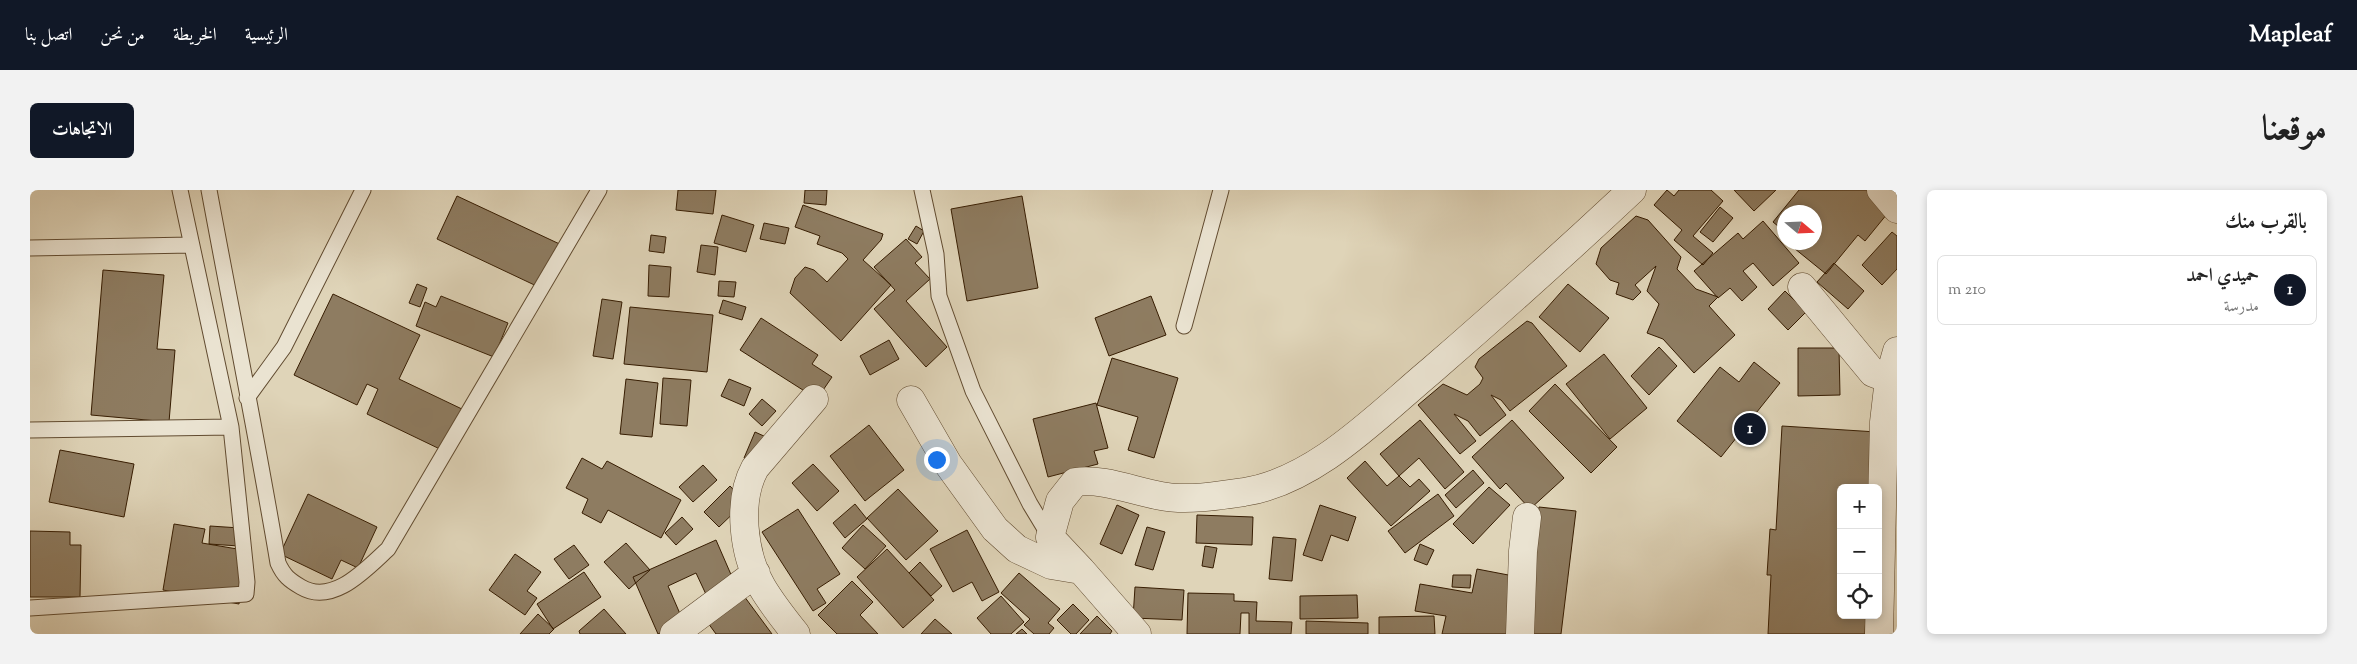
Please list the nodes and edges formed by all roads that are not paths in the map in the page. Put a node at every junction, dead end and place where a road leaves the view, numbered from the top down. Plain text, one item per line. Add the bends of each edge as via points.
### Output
1 (180, 190) edge
2 (209, 190) edge
3 (363, 190) edge
4 (599, 190) edge
5 (922, 190) edge
6 (1221, 190) edge
7 (1632, 190) edge
8 (1881, 190) edge
9 (1897, 209) edge
10 (190, 245) junction
11 (30, 248) edge
12 (1802, 287) dead end
13 (1184, 326) dead end
14 (1897, 351) edge
15 (1890, 379) junction
16 (247, 398) junction
17 (814, 399) dead end
18 (911, 400) dead end
19 (231, 427) junction
20 (30, 430) edge
21 (1527, 517) dead end
22 (1050, 537) junction
23 (1081, 570) junction
24 (756, 573) junction
25 (30, 608) edge
26 (674, 634) edge
27 (796, 634) edge
28 (1137, 634) edge
29 (1520, 634) edge
30 (1879, 634) edge

1 - 10 lane
2 - 16 lane
3 - 16 lane via 284,347
4 - 16 lane via 388,549 355,578 329,592 308,592 285,578 278,562
5 - 22 lane via 936,254 939,296 973,391
6 - 13 lane
7 - 22 street via 1475,333 1352,437 1313,464 1272,485 1244,492 1192,496 1163,497 1100,483 1075,482 1060,501
8 - 9 street
10 - 11 lane
10 - 19 lane
12 - 15 street via 1873,373
14 - 15 street
15 - 30 street via 1884,422
17 - 24 street via 754,468 748,480 744,524
18 - 23 street via 948,464 995,529 1017,548 1051,565
19 - 20 lane
19 - 25 lane via 247,582 245,595
21 - 29 street
22 - 23 street
23 - 28 street
24 - 26 street
24 - 27 street via 776,609

